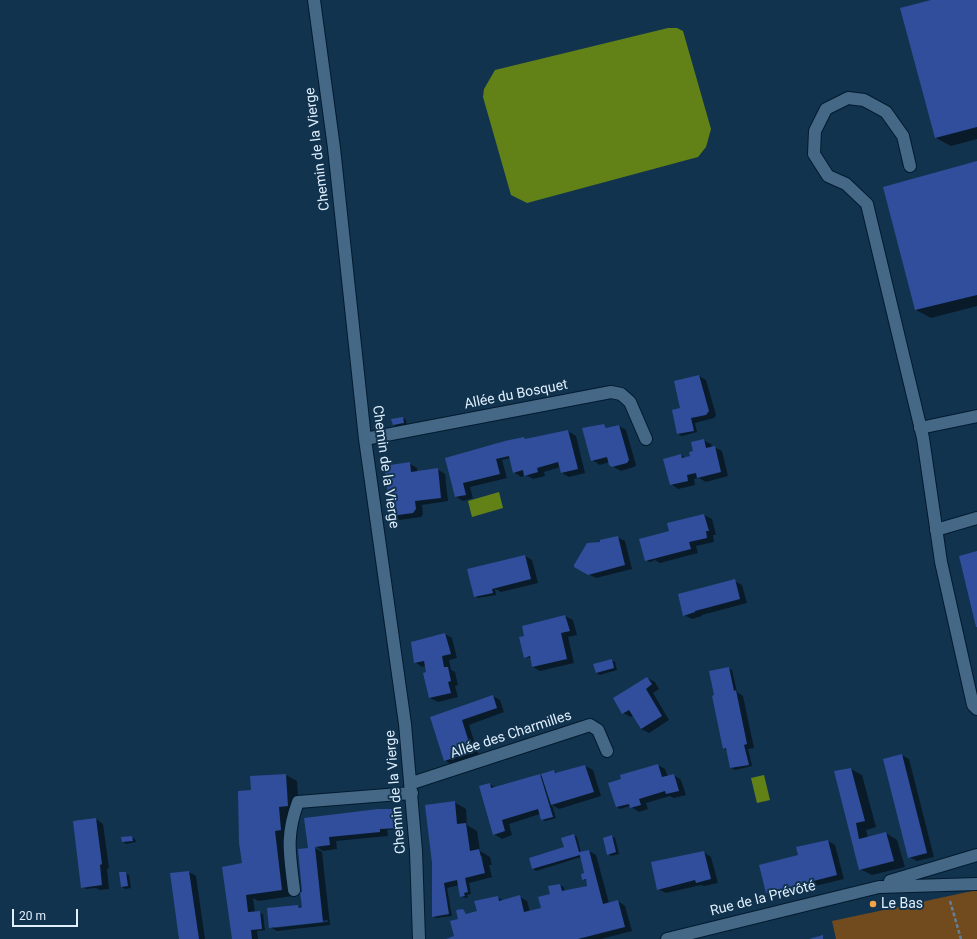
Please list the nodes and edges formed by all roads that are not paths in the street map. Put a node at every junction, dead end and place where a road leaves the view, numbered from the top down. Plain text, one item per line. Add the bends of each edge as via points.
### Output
1 (314, 0) edge
2 (910, 166) dead end
3 (977, 416) edge
4 (920, 428) junction
5 (365, 439) junction
6 (646, 439) dead end
7 (977, 518) edge
8 (936, 530) junction
9 (977, 709) edge
10 (607, 751) dead end
11 (412, 788) junction
12 (977, 855) edge
13 (977, 884) edge
14 (866, 889) junction
15 (294, 890) dead end
16 (419, 939) edge
17 (667, 939) edge

1 - 5 street, Chemin de la Vierge via 334,148
2 - 4 street via 903,136 886,112 864,100 848,98 826,109 815,130 814,154 828,176 846,184 867,204
3 - 4 street
4 - 8 street
5 - 6 street, Allée du Bosquet via 611,392 621,394 630,402
5 - 11 street, Chemin de la Vierge
7 - 8 street
8 - 9 street via 973,705
10 - 11 street, Allée des Charmilles via 598,730 590,725
11 - 15 street via 298,802 289,836
11 - 16 street, Chemin de la Vierge
12 - 14 street, Rue de la Prévôté
13 - 14 street, Rue de la Prévôté via 890,885
14 - 17 street, Rue de la Prévôté

